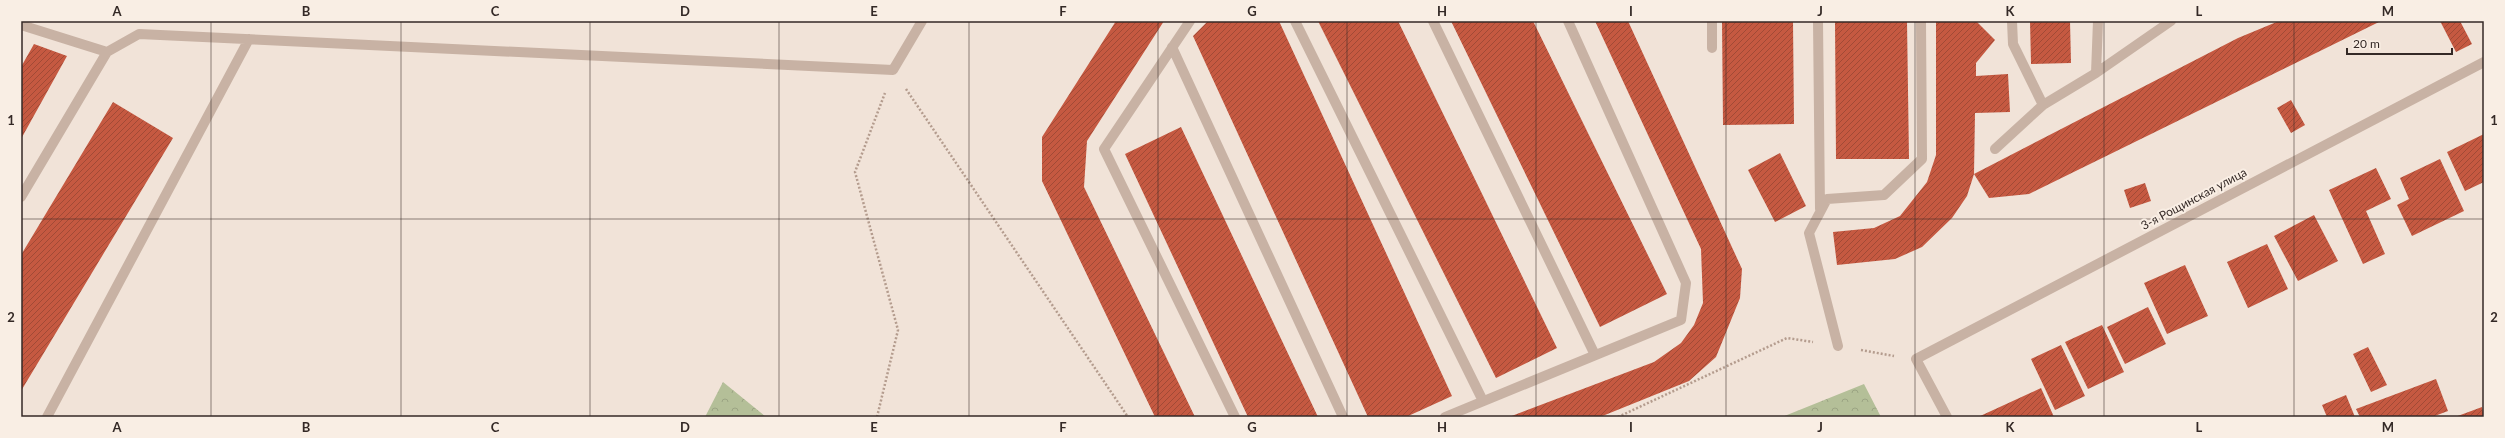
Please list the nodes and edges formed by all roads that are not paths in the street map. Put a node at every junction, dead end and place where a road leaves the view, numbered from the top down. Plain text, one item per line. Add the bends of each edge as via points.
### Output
1 (922, 21) edge
2 (1190, 21) edge
3 (1295, 21) edge
4 (1432, 21) edge
5 (1568, 21) edge
6 (1712, 21) edge
7 (1818, 21) edge
8 (1921, 21) edge
9 (2012, 21) edge
10 (2098, 21) edge
11 (2171, 21) edge
12 (21, 25) edge
13 (249, 40) junction
14 (1172, 47) junction
15 (1712, 48) dead end
16 (107, 52) junction
17 (2484, 62) edge
18 (2096, 72) junction
19 (2043, 106) junction
20 (1995, 149) dead end
21 (21, 197) edge
22 (1820, 210) junction
23 (1838, 346) road end
24 (1596, 355) junction
25 (1483, 401) junction
26 (47, 417) edge
27 (1235, 417) edge
28 (1343, 417) edge
29 (1445, 417) edge
30 (1947, 417) edge

1 - 13 street via 893,70
2 - 14 street
3 - 25 street
4 - 24 street
5 - 24 street via 1686,283 1681,320
6 - 15 street
7 - 22 street
8 - 22 street via 1922,159 1884,195 1827,198
9 - 19 street via 2013,44
10 - 18 street
11 - 18 street
12 - 16 street
13 - 16 street via 139,34
13 - 26 street
14 - 27 street via 1104,149
14 - 28 street
16 - 21 street
17 - 30 street, 3-я Рощинская улица via 1916,359
18 - 19 street
19 - 20 street
22 - 23 street via 1809,233
24 - 25 street
25 - 29 street

